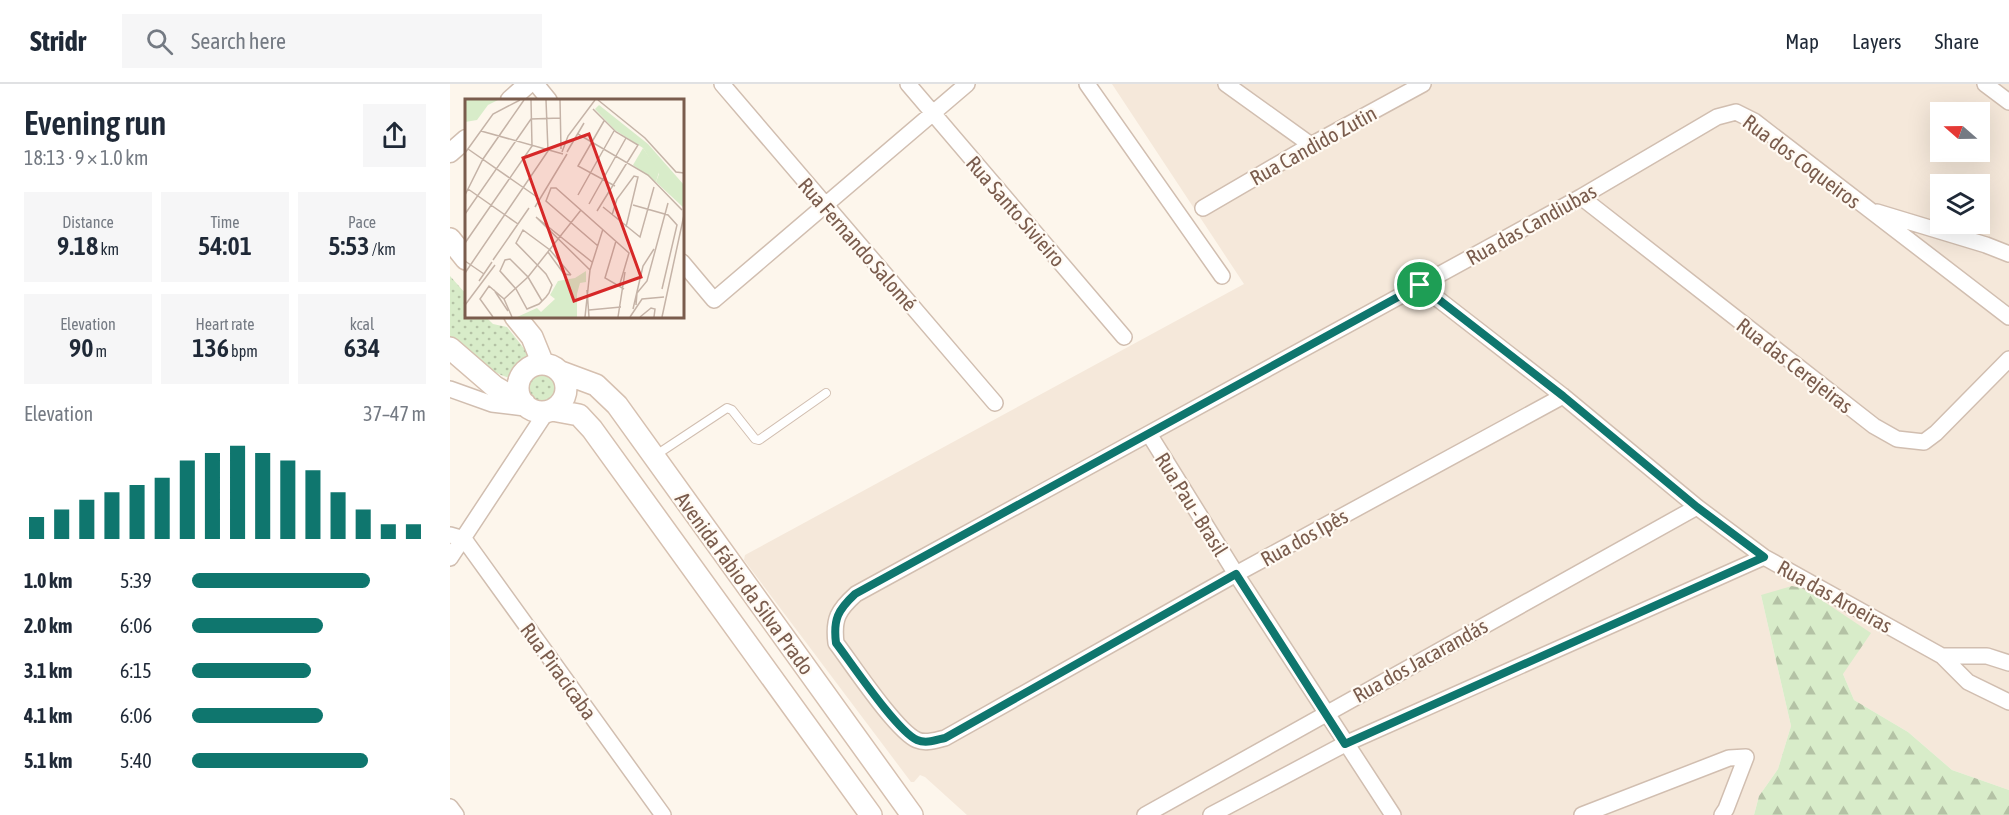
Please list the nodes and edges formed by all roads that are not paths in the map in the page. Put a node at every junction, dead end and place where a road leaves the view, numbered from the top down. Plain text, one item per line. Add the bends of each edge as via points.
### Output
1 (528, 84) edge
2 (536, 84) edge
3 (722, 84) edge
4 (908, 84) edge
5 (967, 84) edge
6 (1087, 84) edge
7 (1226, 84) edge
8 (1423, 84) edge
9 (1985, 84) edge
10 (511, 99) edge
11 (548, 99) edge
12 (2009, 102) edge
13 (1736, 112) joint
14 (932, 113) junction
15 (1311, 145) junction
16 (1581, 197) junction
17 (825, 206) junction
18 (1203, 208) dead end
19 (1868, 210) junction
20 (450, 239) edge
21 (2009, 254) edge
22 (465, 258) edge
23 (684, 264) edge
24 (1222, 276) dead end
25 (1420, 285) junction
26 (2009, 317) edge
27 (517, 318) edge
28 (1124, 337) dead end
29 (450, 348) edge
30 (2009, 359) edge
31 (552, 368) junction
32 (450, 388) edge
33 (826, 393) dead end
34 (1563, 396) junction
35 (995, 403) dead end
36 (539, 409) junction
37 (1149, 434) junction
38 (654, 456) junction
39 (1697, 507) junction
40 (457, 537) edge
41 (1764, 557) junction
42 (450, 558) edge
43 (1236, 574) junction
44 (1942, 656) junction
45 (2009, 663) edge
46 (2009, 702) edge
47 (1325, 713) junction
48 (917, 740) joint
49 (1345, 744) junction
50 (450, 807) edge
51 (868, 814) edge
52 (456, 815) edge
53 (663, 815) edge
54 (912, 815) edge
55 (1145, 815) edge
56 (1211, 815) edge
57 (1393, 815) edge
58 (1582, 815) edge
59 (1722, 815) edge

1 - 10 street
2 - 11 street
3 - 17 street, Rua Fernando Salomé
4 - 14 street, Rua Santo Sivieiro
5 - 14 street
6 - 24 street
7 - 15 street
8 - 15 street, Rua Candido Zutin
9 - 12 street
13 - 16 street, Rua das Candiubas via 1717,117
13 - 19 street, Rua dos Coqueiros via 1754,121
14 - 17 street
14 - 28 street, Rua Santo Sivieiro
15 - 18 street, Rua Candido Zutin
16 - 25 street, Rua das Candiubas
16 - 30 street, Rua das Cerejeiras via 1874,426 1897,439 1924,442
17 - 23 street via 714,300
17 - 35 street, Rua Fernando Salomé
19 - 21 street, Rua dos Coqueiros
19 - 26 street, Rua dos Coqueiros
20 - 22 main road
25 - 34 street, Rua das Aroeiras
25 - 37 street, Rua das Candiubas
27 - 31 main road
29 - 36 main road, Avenida Fábio da Silva Prado via 495,387
31 - 36 main road via 566,386 566,393 558,405
31 - 36 main road via 535,365 522,375 519,390
31 - 38 main road, Avenida Fábio da Silva Prado via 596,385 618,405
32 - 36 street via 492,404
33 - 38 lane via 759,440 727,408
34 - 39 street, Rua das Aroeiras
34 - 43 street, Rua dos Ipês
36 - 40 street
36 - 51 main road, Avenida Fábio da Silva Prado via 579,415 592,429
37 - 43 street, Rua Pau - Brasil
37 - 48 street, Rua das Candiubas via 845,603 834,628 836,643 898,724
38 - 54 main road, Avenida Fábio da Silva Prado
39 - 41 street, Rua das Aroeiras
39 - 47 street, Rua dos Jacarandás
40 - 42 street
40 - 53 street, Rua Piracicaba
41 - 44 street, Rua das Aroeiras
41 - 49 street
43 - 47 street, Rua Pau - Brasil
43 - 48 street, Rua dos Ipês via 945,738
44 - 45 street, Rua das Aroeiras via 1987,656
44 - 46 street, Rua das Aroeiras via 1968,682
47 - 49 street, Rua Pau - Brasil
47 - 55 street, Rua dos Jacarandás
49 - 56 street
49 - 57 street, Rua Pau - Brasil
50 - 52 street
58 - 59 street via 1730,758 1746,758

